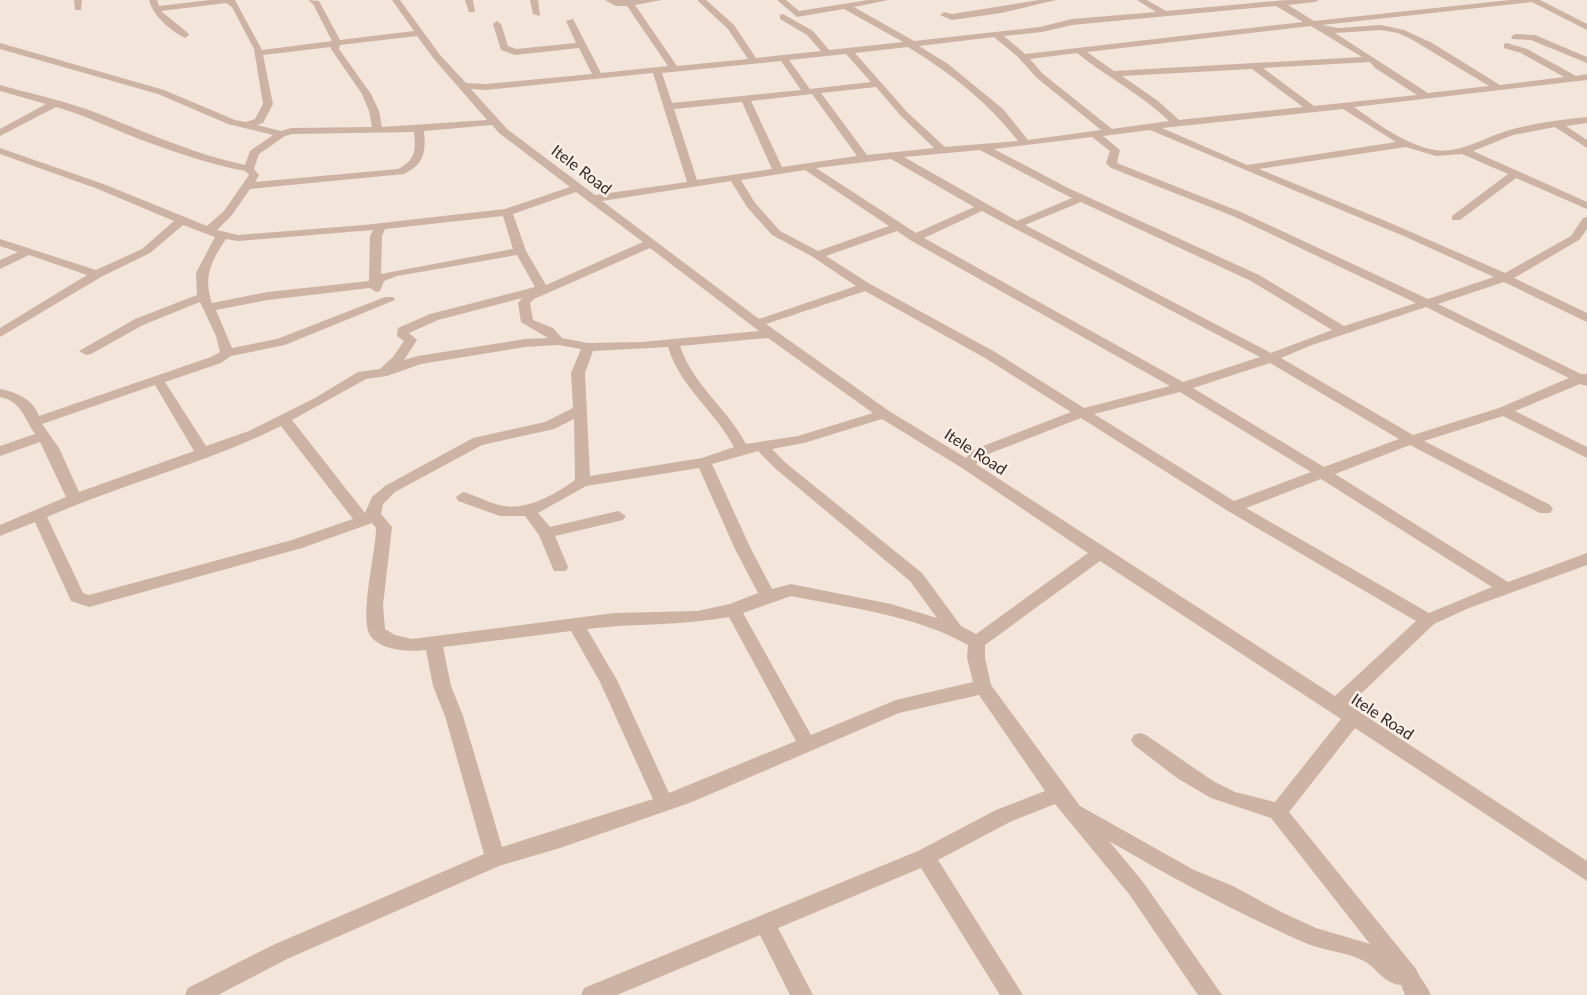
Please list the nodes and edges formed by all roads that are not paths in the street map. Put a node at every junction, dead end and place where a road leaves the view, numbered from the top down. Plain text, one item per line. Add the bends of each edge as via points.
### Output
1 (229, 0) edge
2 (312, 0) edge
3 (396, 0) edge
4 (469, 0) edge
5 (534, 0) edge
6 (609, 0) edge
7 (658, 0) edge
8 (701, 0) edge
9 (781, 0) edge
10 (884, 0) edge
11 (1052, 0) edge
12 (1141, 0) edge
13 (1220, 0) edge
14 (1316, 0) edge
15 (1533, 0) edge
16 (863, 2) edge
17 (629, 3) junction
18 (154, 4) edge
19 (1278, 4) junction
20 (847, 7) junction
21 (1235, 8) junction
22 (472, 10) dead end
23 (537, 14) dead end
24 (944, 15) dead end
25 (1167, 15) junction
26 (783, 17) dead end
27 (570, 21) dead end
28 (497, 24) dead end
29 (1313, 24) junction
30 (1587, 27) edge
31 (419, 33) junction
32 (996, 34) junction
33 (185, 35) dead end
34 (1515, 37) dead end
35 (336, 42) junction
36 (582, 45) junction
37 (913, 45) junction
38 (0, 46) edge
39 (1507, 46) dead end
40 (849, 51) junction
41 (1081, 52) junction
42 (258, 53) junction
43 (827, 53) junction
44 (1022, 57) junction
45 (783, 58) junction
46 (1372, 59) junction
47 (1587, 60) edge
48 (754, 61) junction
49 (1560, 61) dead end
50 (1251, 64) junction
51 (674, 68) junction
52 (1587, 69) edge
53 (657, 70) junction
54 (1110, 74) junction
55 (597, 75) junction
56 (1587, 77) edge
57 (1573, 78) junction
58 (879, 84) junction
59 (462, 86) junction
60 (1497, 87) junction
61 (0, 88) edge
62 (811, 93) junction
63 (1426, 96) junction
64 (745, 98) junction
65 (54, 104) junction
66 (1343, 104) junction
67 (667, 107) junction
68 (1311, 108) junction
69 (1587, 120) edge
70 (493, 122) junction
71 (1177, 123) junction
72 (1556, 123) junction
73 (245, 126) junction
74 (1152, 127) junction
75 (419, 129) junction
76 (378, 130) junction
77 (1110, 132) junction
78 (0, 133) edge
79 (281, 134) junction
80 (1094, 134) junction
81 (1025, 143) junction
82 (1409, 143) junction
83 (1587, 145) edge
84 (982, 147) junction
85 (1463, 150) junction
86 (943, 151) junction
87 (3, 153) edge
88 (894, 156) junction
89 (864, 158) junction
90 (807, 167) junction
91 (1246, 168) junction
92 (249, 169) junction
93 (779, 172) junction
94 (1515, 174) junction
95 (735, 179) junction
96 (693, 184) junction
97 (247, 186) junction
98 (577, 188) junction
99 (1082, 198) junction
100 (593, 199) junction
101 (1587, 206) edge
102 (982, 207) junction
103 (507, 212) junction
104 (1456, 218) dead end
105 (183, 219) junction
106 (1587, 220) edge
107 (1016, 225) junction
108 (898, 227) junction
109 (208, 231) junction
110 (379, 231) junction
111 (222, 236) junction
112 (914, 238) junction
113 (0, 242) edge
114 (651, 243) junction
115 (29, 251) junction
116 (520, 251) junction
117 (817, 255) junction
118 (0, 265) edge
119 (97, 274) junction
120 (1507, 277) junction
121 (375, 284) junction
122 (866, 287) junction
123 (542, 289) junction
124 (205, 303) junction
125 (1429, 304) junction
126 (781, 316) junction
127 (1587, 318) edge
128 (758, 323) junction
129 (1342, 330) junction
130 (0, 333) edge
131 (771, 334) junction
132 (558, 341) junction
133 (786, 342) junction
134 (673, 343) junction
135 (588, 346) junction
136 (86, 351) dead end
137 (227, 353) junction
138 (1271, 357) junction
139 (382, 373) junction
140 (1585, 378) edge
141 (162, 385) dead end
142 (1182, 387) junction
143 (0, 393) edge
144 (579, 411) junction
145 (1504, 411) junction
146 (1083, 412) junction
147 (884, 414) junction
148 (284, 420) junction
149 (34, 422) junction
150 (557, 423) junction
151 (582, 427) junction
152 (42, 436) junction
153 (1411, 440) junction
154 (763, 448) junction
155 (742, 449) junction
156 (0, 451) edge
157 (1587, 453) edge
158 (203, 454) junction
159 (704, 462) junction
160 (962, 462) junction
161 (1323, 473) junction
162 (582, 482) junction
163 (463, 497) dead end
164 (74, 499) junction
165 (1233, 507) junction
166 (1545, 509) dead end
167 (529, 511) junction
168 (38, 513) junction
169 (618, 516) dead end
170 (367, 519) junction
171 (0, 531) edge
172 (546, 533) junction
173 (1099, 553) junction
174 (1587, 560) edge
175 (560, 567) dead end
176 (1507, 589) junction
177 (768, 596) junction
178 (733, 610) junction
179 (1428, 620) junction
180 (574, 623) junction
181 (955, 630) junction
182 (433, 641) junction
183 (977, 642) junction
184 (983, 687) junction
185 (1336, 706) junction
186 (1353, 717) junction
187 (1140, 740) dead end
188 (808, 746) junction
189 (1058, 794) junction
190 (664, 803) junction
191 (1072, 809) junction
192 (1278, 812) junction
193 (925, 857) junction
194 (495, 858) junction
195 (1587, 872) edge
196 (765, 925) junction
197 (1408, 976) junction
198 (598, 994) edge
199 (196, 995) edge
200 (802, 995) edge
201 (1012, 995) edge
202 (1211, 995) edge
203 (1420, 995) edge

1 - 18 street
1 - 42 street
2 - 35 street
3 - 31 street, Itele Road
4 - 22 street
5 - 23 street
6 - 17 street
7 - 17 street
8 - 48 street via 731,27
9 - 20 street via 797,14
10 - 16 street
11 - 24 street via 952,17
12 - 25 street
13 - 21 street
14 - 19 street
15 - 29 street
15 - 30 street
16 - 20 street
17 - 51 street
18 - 33 street via 163,21 178,26
19 - 21 street
19 - 29 street via 1292,8
20 - 37 street
21 - 25 street
25 - 32 street via 1066,22
26 - 43 street via 810,33
27 - 36 street
28 - 36 street via 504,48 515,52
29 - 41 street
29 - 46 street
29 - 60 street via 1337,33 1394,29
31 - 35 street
31 - 59 street, Itele Road
32 - 37 street
32 - 44 street
34 - 47 street via 1532,37
35 - 42 street
35 - 76 street via 335,49 360,86
36 - 55 street
37 - 40 street
37 - 81 street via 1000,111
38 - 73 street via 161,92
39 - 57 street
40 - 43 street
40 - 58 street
41 - 44 street
41 - 54 street
42 - 73 street via 268,104 259,121
43 - 45 street
44 - 77 street
45 - 48 street
45 - 62 street
46 - 50 street
46 - 63 street
48 - 51 street
49 - 52 street
50 - 54 street
50 - 68 street
51 - 53 street
53 - 55 street
53 - 67 street
54 - 71 street via 1157,104
55 - 59 street
56 - 57 street
57 - 60 street
58 - 62 street
58 - 86 street via 903,114
59 - 70 street, Itele Road
60 - 63 street
61 - 65 street
62 - 64 street
62 - 89 street
63 - 66 street
64 - 67 street
64 - 93 street
65 - 78 street
65 - 92 street via 201,158
66 - 68 street
66 - 82 street
67 - 96 street
68 - 71 street
69 - 72 street
70 - 75 street
70 - 98 street, Itele Road
71 - 74 street
72 - 83 street
72 - 85 street
73 - 79 street
74 - 77 street
74 - 91 street
75 - 76 street
75 - 97 street via 421,156 416,165 400,172
76 - 79 street
77 - 80 street
79 - 92 street via 254,153
80 - 81 street
80 - 125 street via 1115,150 1111,163 1115,166 1237,214
81 - 84 street
82 - 85 street via 1436,153
82 - 91 street
84 - 86 street
84 - 99 street
85 - 94 street
86 - 88 street
87 - 105 street
88 - 89 street
88 - 102 street
89 - 90 street
90 - 93 street
90 - 108 street via 850,199
91 - 120 street
92 - 97 street via 254,176
93 - 95 street
94 - 101 street
94 - 104 street
95 - 96 street
95 - 117 street via 776,233
96 - 100 street
97 - 109 street via 221,222
98 - 100 street, Itele Road
98 - 103 street
99 - 107 street
99 - 129 street via 1255,278
100 - 114 street, Itele Road
102 - 107 street
102 - 112 street
103 - 110 street
103 - 116 street
105 - 109 street
105 - 119 street via 146,251
106 - 120 street via 1575,238
107 - 138 street
108 - 112 street
108 - 117 street
109 - 111 street
110 - 111 street via 364,228 261,237
110 - 121 street
111 - 124 street via 203,266
112 - 142 street
113 - 115 street
114 - 123 street
114 - 128 street, Itele Road
115 - 118 street
115 - 119 street
116 - 121 street via 395,273
116 - 123 street
117 - 122 street
119 - 130 street
120 - 125 street
120 - 127 street
121 - 124 street
121 - 137 street via 384,302 280,342
122 - 126 street
122 - 146 street
123 - 132 street via 524,303 527,322 548,331
123 - 139 street via 414,325 403,331 403,336 411,340 409,344
124 - 136 street via 139,322
124 - 137 street
125 - 129 street
125 - 140 street
126 - 128 street
126 - 133 street
128 - 131 street, Itele Road
129 - 138 street
131 - 133 street, Itele Road
131 - 134 street
132 - 135 street
132 - 139 street via 437,356
133 - 147 street, Itele Road
134 - 135 street
134 - 155 street via 682,370 727,422
135 - 144 street via 578,373
137 - 149 street
138 - 142 street
138 - 153 street
139 - 148 street via 363,375
140 - 145 street
141 - 158 street
142 - 146 street
142 - 161 street
143 - 149 street via 29,408
144 - 150 street
144 - 151 street
145 - 153 street
145 - 157 street
146 - 160 street
146 - 165 street
147 - 154 street
147 - 160 street, Itele Road
148 - 158 street
148 - 170 street via 325,475
149 - 152 street
150 - 151 street
150 - 170 street via 478,441 390,489 377,499
151 - 162 street
152 - 156 street
152 - 164 street via 52,448
153 - 161 street
153 - 166 street
154 - 155 street
154 - 181 street via 916,577
155 - 159 street
158 - 164 street
159 - 162 street
159 - 177 street
160 - 173 street, Itele Road
161 - 165 street
161 - 176 street
162 - 167 street
163 - 167 street via 500,511
164 - 168 street
165 - 179 street
167 - 172 street
168 - 170 street via 77,597 89,601 296,544
168 - 171 street
169 - 172 street
170 - 182 street via 384,527 373,616 377,632 391,641 412,645
172 - 175 street
173 - 183 street
173 - 185 street, Itele Road
174 - 176 street
176 - 179 street
177 - 178 street
177 - 181 street via 791,590 891,610
178 - 180 street via 697,617
178 - 188 street
179 - 185 street
180 - 182 street
180 - 190 street via 608,680
181 - 183 street
182 - 194 street via 442,686
183 - 184 street via 976,658
184 - 188 street via 896,707
184 - 189 street
185 - 186 street, Itele Road
186 - 192 street
186 - 195 street, Itele Road
187 - 192 street via 1207,787
188 - 190 street
189 - 191 street
189 - 193 street via 1003,816
190 - 194 street
191 - 197 street via 1187,876 1314,937 1373,955 1393,974
191 - 202 street via 1136,888
192 - 197 street
193 - 196 street
193 - 201 street
194 - 199 street via 280,952
196 - 198 street
196 - 200 street
197 - 203 street

